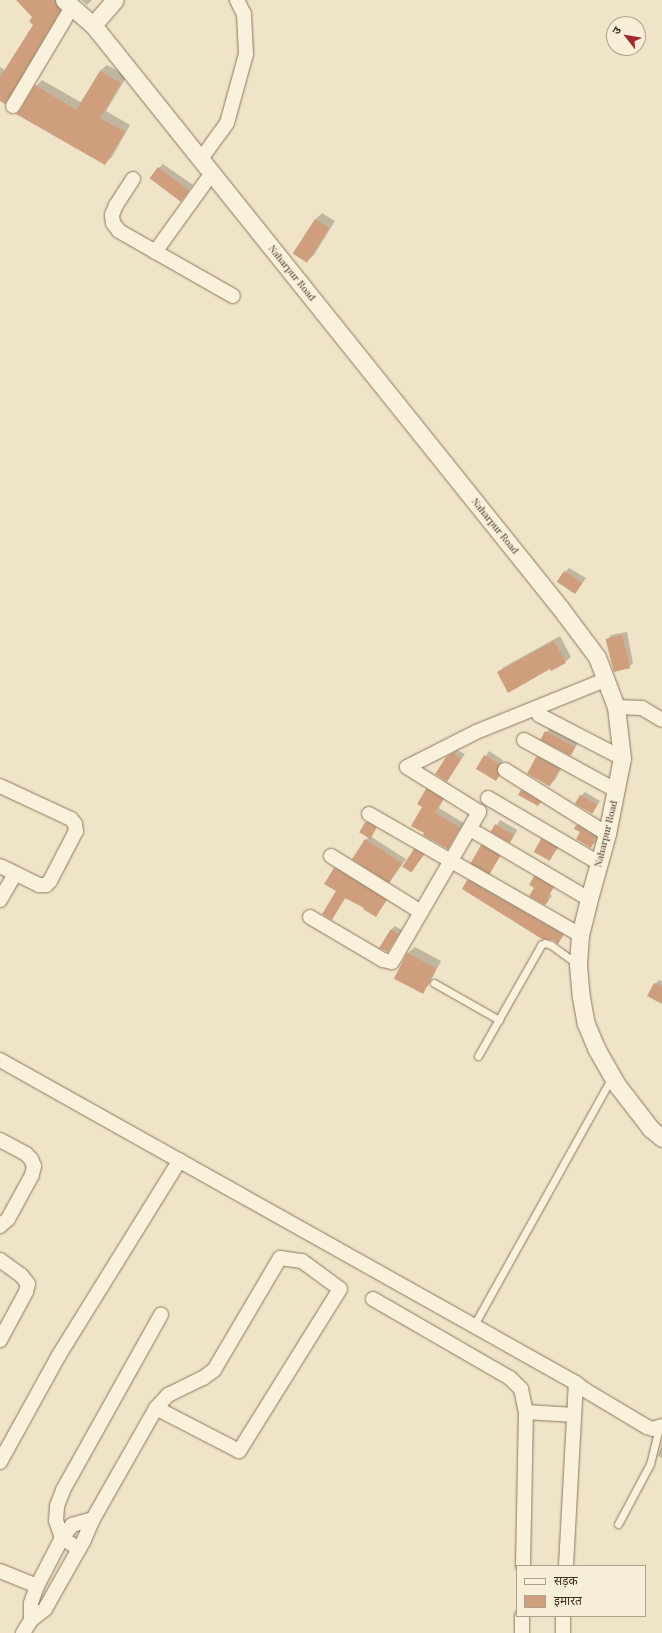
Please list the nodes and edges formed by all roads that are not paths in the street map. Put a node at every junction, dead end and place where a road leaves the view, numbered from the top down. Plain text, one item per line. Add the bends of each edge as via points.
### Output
1 (237, 0) edge
2 (68, 3) edge
3 (109, 3) edge
4 (93, 25) junction
5 (13, 106) dead end
6 (201, 159) junction
7 (212, 173) junction
8 (133, 178) dead end
9 (154, 252) junction
10 (233, 296) dead end
11 (606, 680) junction
12 (616, 707) junction
13 (539, 715) dead end
14 (662, 720) edge
15 (524, 740) dead end
16 (622, 758) junction
17 (505, 770) dead end
18 (0, 786) edge
19 (617, 792) junction
20 (488, 798) dead end
21 (369, 814) dead end
22 (470, 828) junction
23 (607, 834) junction
24 (331, 856) dead end
25 (451, 860) junction
26 (599, 863) junction
27 (0, 866) edge
28 (15, 874) junction
29 (589, 899) junction
30 (0, 900) edge
31 (421, 912) junction
32 (310, 917) dead end
33 (580, 935) junction
34 (578, 965) junction
35 (434, 983) dead end
36 (499, 1020) junction
37 (478, 1056) dead end
38 (0, 1060) edge
39 (612, 1077) junction
40 (662, 1138) edge
41 (0, 1140) edge
42 (180, 1160) junction
43 (3, 1220) edge
44 (0, 1260) edge
45 (372, 1299) dead end
46 (161, 1315) dead end
47 (474, 1325) junction
48 (0, 1340) edge
49 (576, 1383) junction
50 (156, 1408) junction
51 (526, 1412) junction
52 (574, 1415) junction
53 (661, 1427) edge
54 (0, 1462) edge
55 (93, 1519) junction
56 (618, 1524) dead end
57 (62, 1538) junction
58 (79, 1549) junction
59 (523, 1565) edge
60 (566, 1565) edge
61 (0, 1571) edge
62 (37, 1586) junction
63 (522, 1617) edge
64 (563, 1617) edge
65 (30, 1620) junction
66 (23, 1633) edge
67 (522, 1633) edge
68 (562, 1633) edge

1 - 6 street via 244,14 246,54 226,123
2 - 4 street, Naharpur Road
2 - 5 street
3 - 4 street
4 - 6 street, Naharpur Road
6 - 7 street, Naharpur Road
7 - 9 street
7 - 11 street, Naharpur Road via 561,609 597,657
8 - 9 street via 116,205 112,215 113,222 119,231
9 - 10 street
11 - 12 street, Naharpur Road
11 - 22 street via 476,732 407,767 479,812
12 - 14 street via 642,708
12 - 16 street, Naharpur Road
13 - 16 street
15 - 19 street
16 - 19 street, Naharpur Road
17 - 23 street
18 - 28 street via 59,812 75,824 76,831 46,885 39,885
19 - 23 street, Naharpur Road
20 - 26 street
21 - 25 street
22 - 25 street
22 - 29 street
23 - 26 street, Naharpur Road
24 - 31 street
25 - 31 street
25 - 33 street
26 - 29 street, Naharpur Road
27 - 28 street
28 - 30 street
29 - 33 street, Naharpur Road
31 - 32 street via 392,962 383,960
33 - 34 street, Naharpur Road
34 - 36 lane via 551,945 541,945
34 - 39 street, Naharpur Road via 586,1024
35 - 36 lane
36 - 37 lane
38 - 42 street
39 - 40 street, Naharpur Road via 651,1129
39 - 47 lane
41 - 43 street via 26,1154 34,1166 32,1175
42 - 47 street
42 - 54 street via 59,1355
44 - 48 street via 21,1275 28,1284
45 - 51 street via 510,1378 521,1389
46 - 57 street via 63,1490 57,1506 56,1521
47 - 49 street
49 - 52 street
49 - 53 street via 647,1427
50 - 50 street via 168,1395 214,1370 280,1258 302,1261 340,1289 239,1451
50 - 55 street
51 - 52 street
51 - 59 street
52 - 60 street
53 - 56 lane via 650,1464
55 - 57 street via 72,1525
55 - 58 street
57 - 58 street
57 - 62 street
58 - 65 street via 45,1609
61 - 62 street
62 - 65 street via 31,1604
63 - 67 street
64 - 68 street
65 - 66 street

